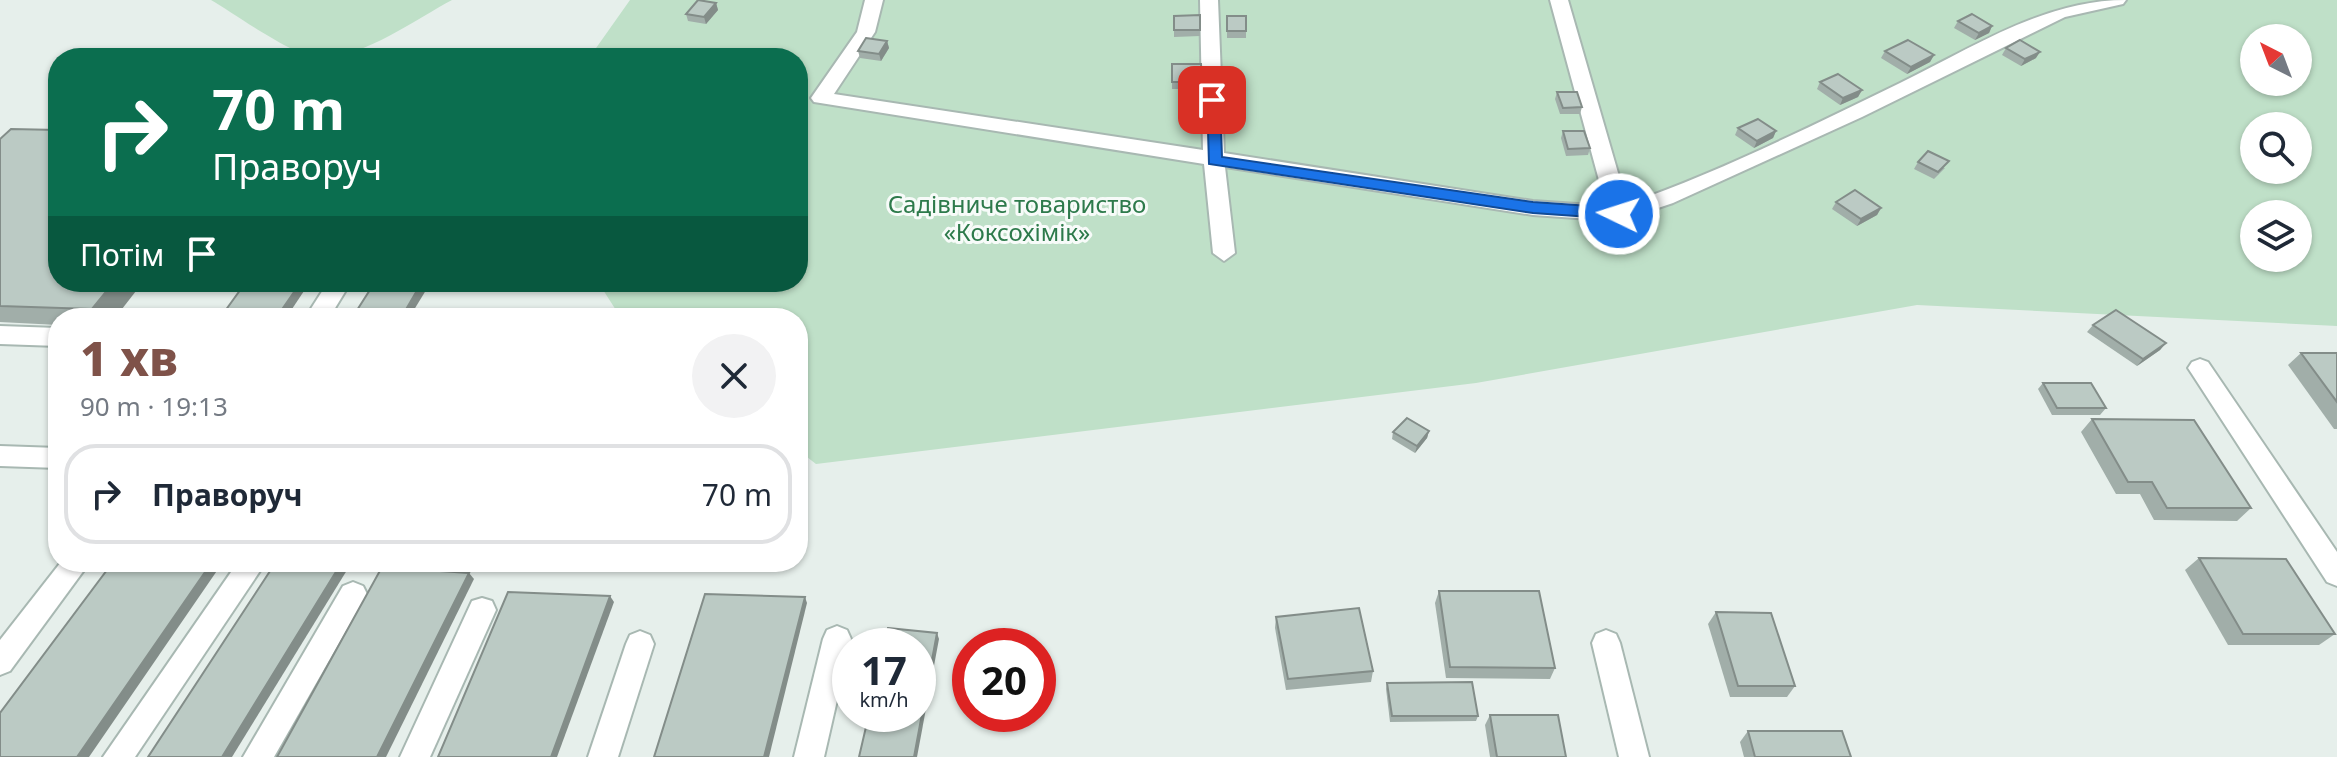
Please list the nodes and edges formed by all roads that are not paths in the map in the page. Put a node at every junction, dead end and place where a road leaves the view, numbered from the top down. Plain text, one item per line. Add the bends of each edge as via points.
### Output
1 (874, 0) edge
2 (1209, 0) edge
3 (1559, 0) edge
4 (2117, 0) edge
5 (1214, 161) junction
6 (1619, 214) junction
7 (1224, 253) dead end
8 (0, 335) edge
9 (48, 337) edge
10 (2200, 368) dead end
11 (0, 456) edge
12 (48, 458) edge
13 (69, 572) edge
14 (246, 572) edge
15 (2337, 574) edge
16 (353, 594) dead end
17 (482, 610) dead end
18 (1606, 643) dead end
19 (640, 644) dead end
20 (832, 660) edge
21 (0, 662) edge
22 (118, 757) edge
23 (258, 757) edge
24 (415, 757) edge
25 (603, 757) edge
26 (809, 757) edge
27 (1634, 757) edge

1 - 5 street via 866,32 821,98
2 - 5 street
3 - 6 street
4 - 6 street via 2059,13 1855,113
5 - 6 street via 1533,208
5 - 7 street
8 - 9 street
10 - 15 street
11 - 12 street
13 - 21 street
14 - 22 street
16 - 23 street
17 - 24 street
18 - 27 street
19 - 25 street
20 - 26 street

